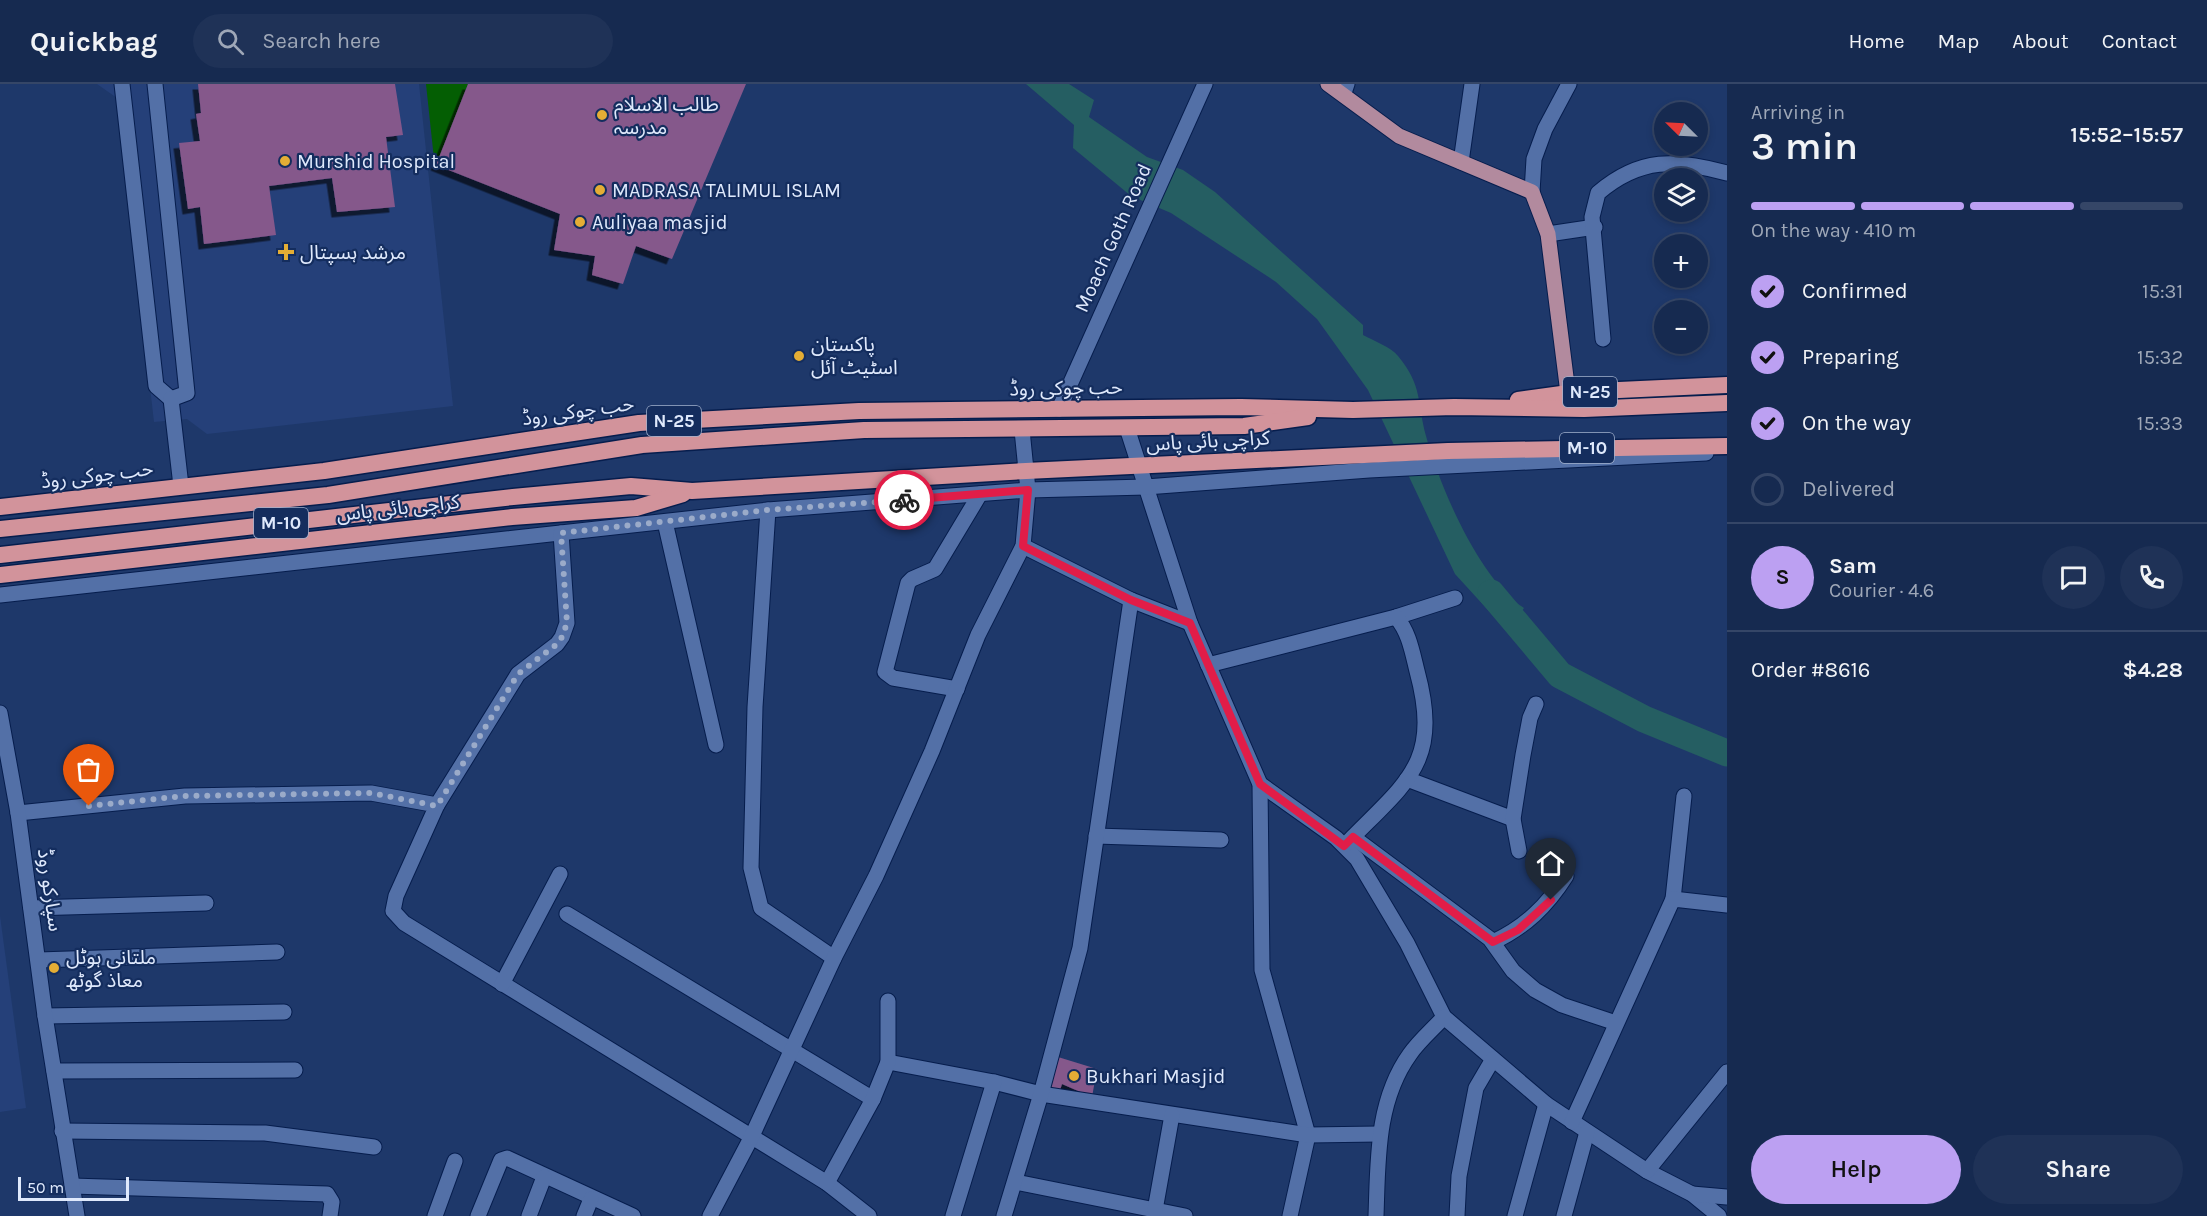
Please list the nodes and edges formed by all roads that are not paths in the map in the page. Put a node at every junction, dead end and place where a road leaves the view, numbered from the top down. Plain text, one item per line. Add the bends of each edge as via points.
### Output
1 (122, 84) edge
2 (155, 84) edge
3 (1205, 84) edge
4 (1328, 84) edge
5 (1472, 84) edge
6 (1569, 84) edge
7 (1346, 89) edge
8 (1461, 162) junction
9 (1727, 173) edge
10 (1532, 192) junction
11 (1595, 226) junction
12 (1548, 234) junction
13 (1603, 339) dead end
14 (1727, 386) edge
15 (1568, 393) junction
16 (171, 399) junction
17 (1727, 403) edge
18 (1448, 408) junction
19 (1059, 409) junction
20 (1360, 410) junction
21 (1127, 428) junction
22 (1022, 430) junction
23 (1727, 446) edge
24 (1727, 452) edge
25 (1367, 462) junction
26 (1139, 465) junction
27 (1026, 471) junction
28 (182, 486) junction
29 (1146, 487) junction
30 (1028, 490) junction
31 (692, 491) junction
32 (980, 494) junction
33 (0, 507) edge
34 (768, 510) junction
35 (665, 522) junction
36 (0, 529) edge
37 (561, 533) junction
38 (1023, 546) junction
39 (0, 555) edge
40 (0, 575) edge
41 (0, 595) edge
42 (1455, 598) dead end
43 (1131, 600) junction
44 (1396, 616) junction
45 (1190, 623) junction
46 (1208, 665) junction
47 (957, 689) junction
48 (1536, 704) dead end
49 (0, 713) edge
50 (716, 745) dead end
51 (1407, 779) junction
52 (1260, 784) junction
53 (1684, 796) dead end
54 (437, 806) junction
55 (18, 813) junction
56 (1513, 819) junction
57 (1096, 836) junction
58 (1221, 840) dead end
59 (1348, 842) junction
60 (1519, 851) dead end
61 (561, 874) dead end
62 (1566, 876) dead end
63 (1672, 899) junction
64 (206, 903) dead end
65 (1727, 905) edge
66 (31, 908) junction
67 (567, 914) dead end
68 (1493, 942) junction
69 (277, 952) dead end
70 (834, 958) junction
71 (39, 960) junction
72 (502, 984) junction
73 (888, 1000) dead end
74 (284, 1012) dead end
75 (45, 1016) junction
76 (1444, 1017) junction
77 (1616, 1023) junction
78 (793, 1050) junction
79 (1493, 1059) junction
80 (888, 1062) junction
81 (294, 1070) dead end
82 (54, 1071) junction
83 (1727, 1072) edge
84 (994, 1082) junction
85 (1041, 1094) junction
86 (873, 1100) junction
87 (1546, 1104) junction
88 (1172, 1115) junction
89 (1572, 1122) junction
90 (62, 1131) junction
91 (1587, 1132) junction
92 (1379, 1134) junction
93 (1308, 1135) junction
94 (751, 1138) junction
95 (374, 1148) dead end
96 (455, 1161) dead end
97 (1647, 1171) junction
98 (544, 1177) junction
99 (1016, 1182) junction
100 (827, 1183) junction
101 (72, 1186) junction
102 (1692, 1194) junction
103 (1727, 1197) edge
104 (591, 1199) junction
105 (1155, 1210) junction
106 (860, 1214) edge
107 (76, 1216) edge
108 (330, 1216) edge
109 (435, 1216) edge
110 (478, 1216) edge
111 (529, 1216) edge
112 (584, 1216) edge
113 (633, 1216) edge
114 (710, 1216) edge
115 (953, 1216) edge
116 (1004, 1216) edge
117 (1185, 1216) edge
118 (1290, 1216) edge
119 (1376, 1216) edge
120 (1457, 1216) edge
121 (1515, 1216) edge
122 (1564, 1216) edge
123 (1719, 1216) edge

1 - 16 street via 156,386
2 - 16 street via 188,393
3 - 19 street, Moach Goth Road
4 - 7 main road
5 - 8 street
6 - 10 street via 1534,159
7 - 8 main road via 1399,136
8 - 10 main road
9 - 11 street via 1687,163 1660,162 1625,173 1598,193 1592,216
10 - 12 main road
11 - 12 street
11 - 13 street
12 - 15 main road
14 - 15 highway, حب چوکی روڈ / N-25
15 - 18 highway, حب چوکی روڈ / N-25
16 - 28 street
17 - 18 highway, حب چوکی روڈ / N-25 via 1584,409
18 - 20 highway, حب چوکی روڈ / N-25
19 - 20 highway, حب چوکی روڈ / N-25
19 - 28 highway, حب چوکی روڈ / N-25 via 859,411 639,423 324,471
20 - 21 highway via 1244,426
21 - 22 highway
21 - 26 street
22 - 27 street
22 - 36 highway via 864,430 642,445 328,495
23 - 25 highway, کراچی بائی پاس / M-10 via 1448,451
24 - 25 street via 1458,465
25 - 26 highway, کراچی بائی پاس / M-10
25 - 29 street
26 - 27 highway, کراچی بائی پاس / M-10
26 - 29 street
27 - 30 street
27 - 31 highway, کراچی بائی پاس / M-10
28 - 33 highway, حب چوکی روڈ / N-25
29 - 30 street
29 - 45 street
30 - 32 street
30 - 38 street
31 - 39 highway, کراچی بائی پاس / M-10 via 631,486 562,492
31 - 40 highway, کراچی بائی پاس / M-10 via 636,508 558,512
32 - 34 street
32 - 47 street via 935,569 908,584 885,672 893,678
34 - 35 street
34 - 70 street via 755,707 751,868 761,908
35 - 37 street
35 - 50 street
37 - 41 street
37 - 54 street via 567,623 562,637 518,674
38 - 43 street
38 - 47 street via 978,635
42 - 44 street
43 - 45 street
43 - 57 street
44 - 46 street
44 - 51 street via 1406,628 1426,713 1425,740
45 - 46 street
46 - 52 street
47 - 70 street via 876,876
48 - 56 street via 1528,727
49 - 55 street, سپارکو روڈ
51 - 56 street
51 - 59 street
52 - 59 street
52 - 93 street via 1262,970
53 - 63 street
54 - 55 street via 371,793 184,796
54 - 72 street via 396,896 393,911 404,923
55 - 66 street, سپارکو روڈ
56 - 60 street
57 - 58 street
57 - 85 street via 1080,948
59 - 68 street
59 - 76 street
61 - 72 street
62 - 68 street via 1551,900 1518,930
63 - 65 street
63 - 77 street
64 - 66 street
66 - 71 street, سپارکو روڈ
67 - 78 street
68 - 77 street via 1513,971 1535,990 1562,1005
69 - 71 street
70 - 78 street
71 - 75 street, سپارکو روڈ
72 - 94 street
73 - 80 street
74 - 75 street
75 - 82 street, سپارکو روڈ
76 - 79 street
76 - 92 street via 1409,1055 1391,1090
77 - 89 street
78 - 86 street
78 - 94 street
79 - 87 street
79 - 120 street via 1476,1088 1459,1176
80 - 84 street
80 - 86 street
81 - 82 street
82 - 90 street, سپارکو روڈ
83 - 97 street
84 - 85 street
84 - 115 street
85 - 88 street
85 - 99 street
86 - 100 street
87 - 89 street
87 - 121 street
88 - 93 street
88 - 105 street
89 - 91 street
90 - 95 street via 264,1133
90 - 101 street, سپارکو روڈ
91 - 97 street
91 - 122 street
92 - 93 street
92 - 119 street
93 - 118 street
94 - 100 street
94 - 114 street
96 - 109 street
97 - 102 street
98 - 104 street
98 - 110 street via 503,1158
98 - 111 street
99 - 105 street
99 - 116 street
100 - 106 street
101 - 107 street, سپارکو روڈ
101 - 108 street via 327,1194 332,1202
102 - 103 street
102 - 123 street
104 - 112 street
104 - 113 street
105 - 117 street

